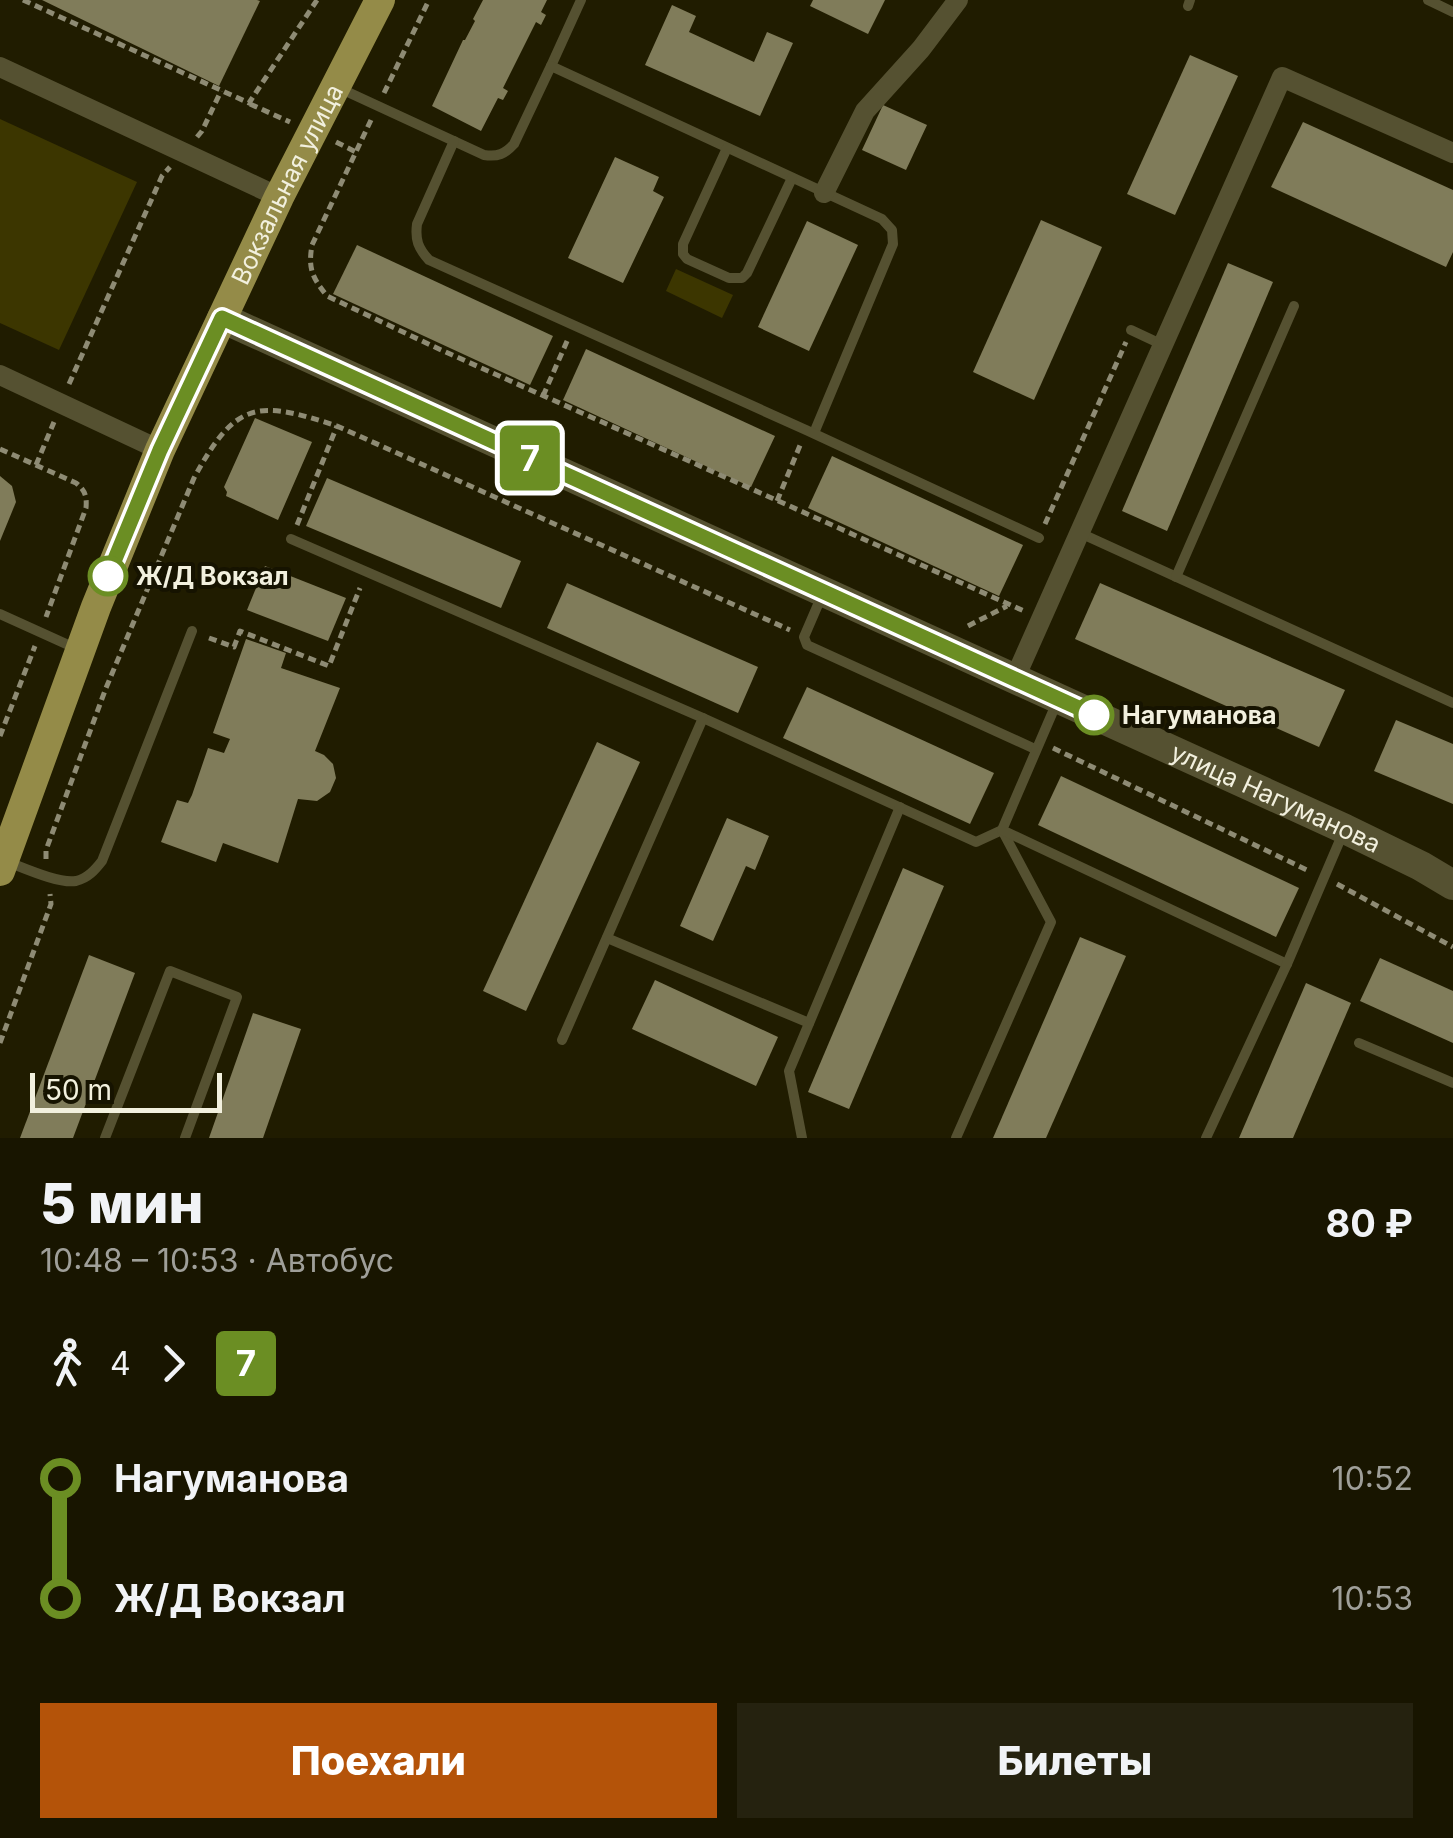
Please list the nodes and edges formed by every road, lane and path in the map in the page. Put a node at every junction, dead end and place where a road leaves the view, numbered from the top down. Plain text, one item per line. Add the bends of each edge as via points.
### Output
1 (23, 0) edge
2 (317, 0) edge
3 (380, 0) edge
4 (429, 0) edge
5 (581, 0) edge
6 (958, 0) edge
7 (1428, 0) edge
8 (1453, 12) edge
9 (550, 66) junction
10 (0, 67) edge
11 (335, 86) junction
12 (220, 91) junction
13 (249, 103) junction
14 (378, 106) junction
15 (292, 124) dead end
16 (333, 141) dead end
17 (454, 141) junction
18 (728, 148) junction
19 (183, 152) junction
20 (356, 152) junction
21 (1453, 154) edge
22 (792, 178) junction
23 (824, 193) junction
24 (279, 198) junction
25 (1294, 306) dead end
26 (222, 318) junction
27 (574, 325) junction
28 (1131, 330) joint
29 (1163, 344) junction
30 (0, 375) edge
31 (543, 396) junction
32 (61, 404) junction
33 (336, 426) junction
34 (810, 431) junction
35 (0, 449) edge
36 (160, 450) junction
37 (36, 465) junction
38 (777, 501) junction
39 (1079, 532) junction
40 (1039, 538) joint
41 (291, 539) joint
42 (1176, 577) junction
43 (360, 588) dead end
44 (56, 592) junction
45 (823, 592) junction
46 (67, 596) dead end
47 (1009, 605) junction
48 (0, 614) edge
49 (124, 618) dead end
50 (1040, 619) junction
51 (134, 621) junction
52 (961, 630) dead end
53 (192, 631) joint
54 (40, 632) junction
55 (804, 637) junction
56 (80, 650) junction
57 (1015, 678) junction
58 (1058, 698) junction
59 (1453, 703) edge
60 (703, 718) junction
61 (0, 736) edge
62 (1037, 745) junction
63 (900, 808) junction
64 (1345, 829) junction
65 (1002, 830) junction
66 (2, 866) edge
67 (48, 876) junction
68 (1323, 878) junction
69 (1453, 884) edge
70 (607, 938) junction
71 (1453, 948) edge
72 (1287, 964) junction
73 (809, 1023) junction
74 (562, 1040) dead end
75 (0, 1042) edge
76 (1358, 1042) dead end
77 (1453, 1083) edge
78 (105, 1138) edge
79 (185, 1138) edge
80 (802, 1138) edge
81 (956, 1138) edge
82 (1206, 1138) edge

1 - 12 path
2 - 13 path
3 - 11 main road, Вокзальная улица
4 - 14 path
5 - 9 lane
6 - 23 street via 865,111
7 - 8 lane
9 - 17 lane via 506,152 484,155
9 - 18 lane
10 - 19 street
11 - 14 lane
11 - 24 main road, Вокзальная улица
12 - 13 path
12 - 19 path
13 - 15 path
14 - 17 lane
14 - 20 path
16 - 20 path
17 - 27 lane via 417,224 419,249 430,260
18 - 22 lane
18 - 22 lane via 682,249 715,272 736,280 748,274
19 - 24 street
19 - 32 path via 162,176
20 - 31 path via 312,245 309,262 320,288
21 - 29 street via 1282,77
22 - 23 lane
23 - 34 lane via 882,219 894,236
24 - 26 main road, Вокзальная улица
25 - 42 lane
26 - 36 main road, Вокзальная улица
26 - 45 street, улица Нагуманова
27 - 31 path
27 - 34 lane
28 - 29 lane
28 - 40 path
29 - 39 street
30 - 32 street
31 - 38 path
32 - 36 street
32 - 37 path
33 - 41 path
33 - 51 path via 269,410 248,413 227,429 194,478
33 - 55 path
34 - 38 path
34 - 40 lane
35 - 37 path
36 - 56 main road, Вокзальная улица
37 - 44 path via 76,483 87,498
38 - 47 path
39 - 42 lane
39 - 50 street
41 - 60 lane
42 - 59 lane
43 - 53 path via 329,666 240,631 234,648
44 - 46 path
44 - 54 path
45 - 55 lane
45 - 57 street, улица Нагуманова
47 - 50 path
47 - 52 path
48 - 54 lane
49 - 51 path
50 - 57 street
51 - 67 path via 46,850
53 - 67 lane via 102,861 75,881
54 - 56 lane
54 - 61 path
55 - 62 lane via 806,645
56 - 66 main road, Вокзальная улица
57 - 58 street, улица Нагуманова
58 - 62 lane
58 - 64 street, улица Нагуманова
60 - 63 lane
60 - 70 lane
62 - 65 lane
62 - 68 path
63 - 65 lane via 976,842
63 - 73 lane
64 - 68 lane
64 - 69 street, улица Нагуманова
65 - 72 lane
65 - 81 lane via 1051,922
66 - 67 lane
67 - 75 path via 50,904
68 - 71 path
68 - 72 lane
70 - 73 lane
70 - 74 lane
72 - 82 lane
73 - 80 lane via 789,1071
76 - 77 lane
78 - 79 lane via 170,971 237,997

